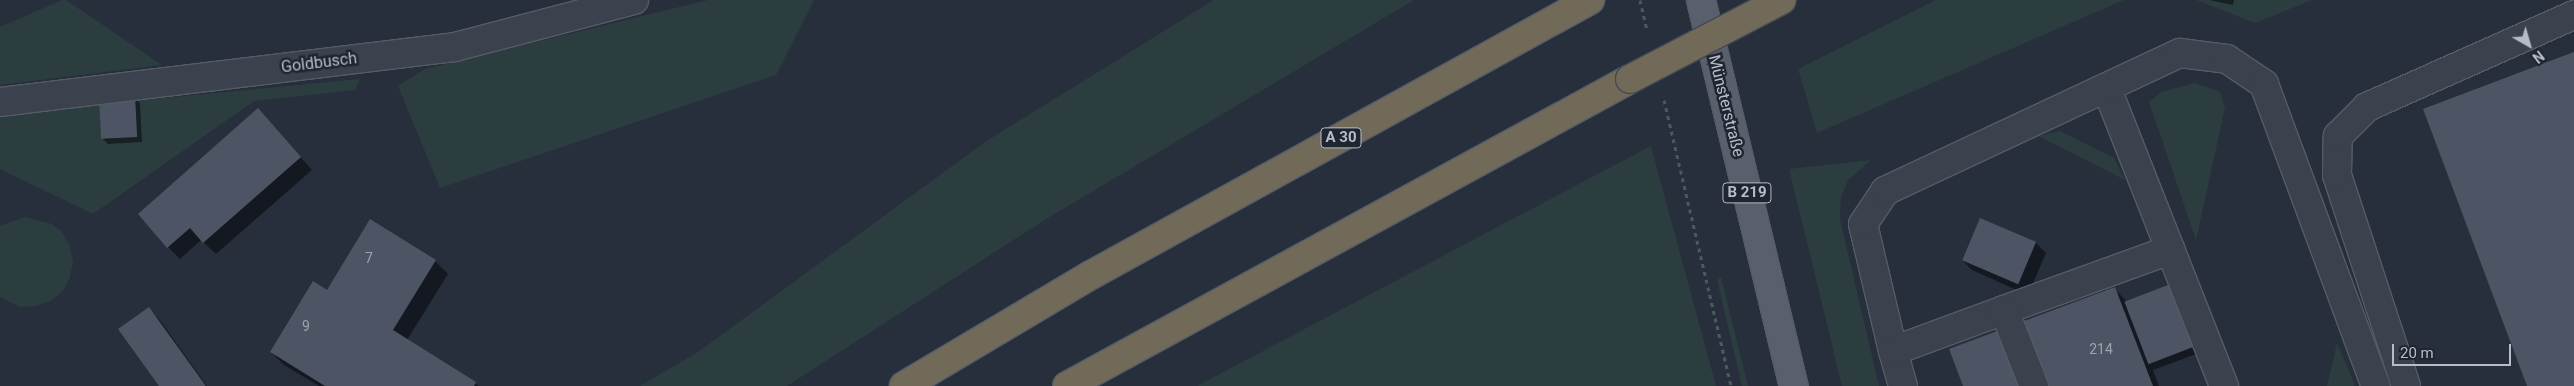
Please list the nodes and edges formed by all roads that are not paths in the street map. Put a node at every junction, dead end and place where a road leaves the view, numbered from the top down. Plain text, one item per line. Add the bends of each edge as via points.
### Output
1 (634, 0) edge
2 (1590, 0) edge
3 (1700, 0) edge
4 (1782, 0) edge
5 (2574, 14) edge
6 (2107, 89) junction
7 (0, 102) edge
8 (2170, 250) junction
9 (2004, 310) junction
10 (1153, 339) junction
11 (1894, 351) junction
12 (904, 386) edge
13 (1067, 386) edge
14 (1111, 386) edge
15 (1794, 386) edge
16 (1903, 386) edge
17 (2034, 386) edge
18 (2224, 386) edge
19 (2376, 386) edge
20 (2406, 386) edge

1 - 7 street, Goldbusch via 455,47
2 - 12 highway, A 30 via 1091,275
3 - 15 main road, Münsterstraße / B 219
4 - 10 highway, bridge via 1630,79
5 - 20 street via 2367,107 2338,136 2337,175
6 - 8 street
6 - 11 street via 1885,191 1863,224
6 - 19 street via 2180,53 2227,58 2264,84
8 - 9 street
8 - 18 street
9 - 11 street
9 - 17 street
10 - 13 highway
10 - 14 highway
11 - 16 street

